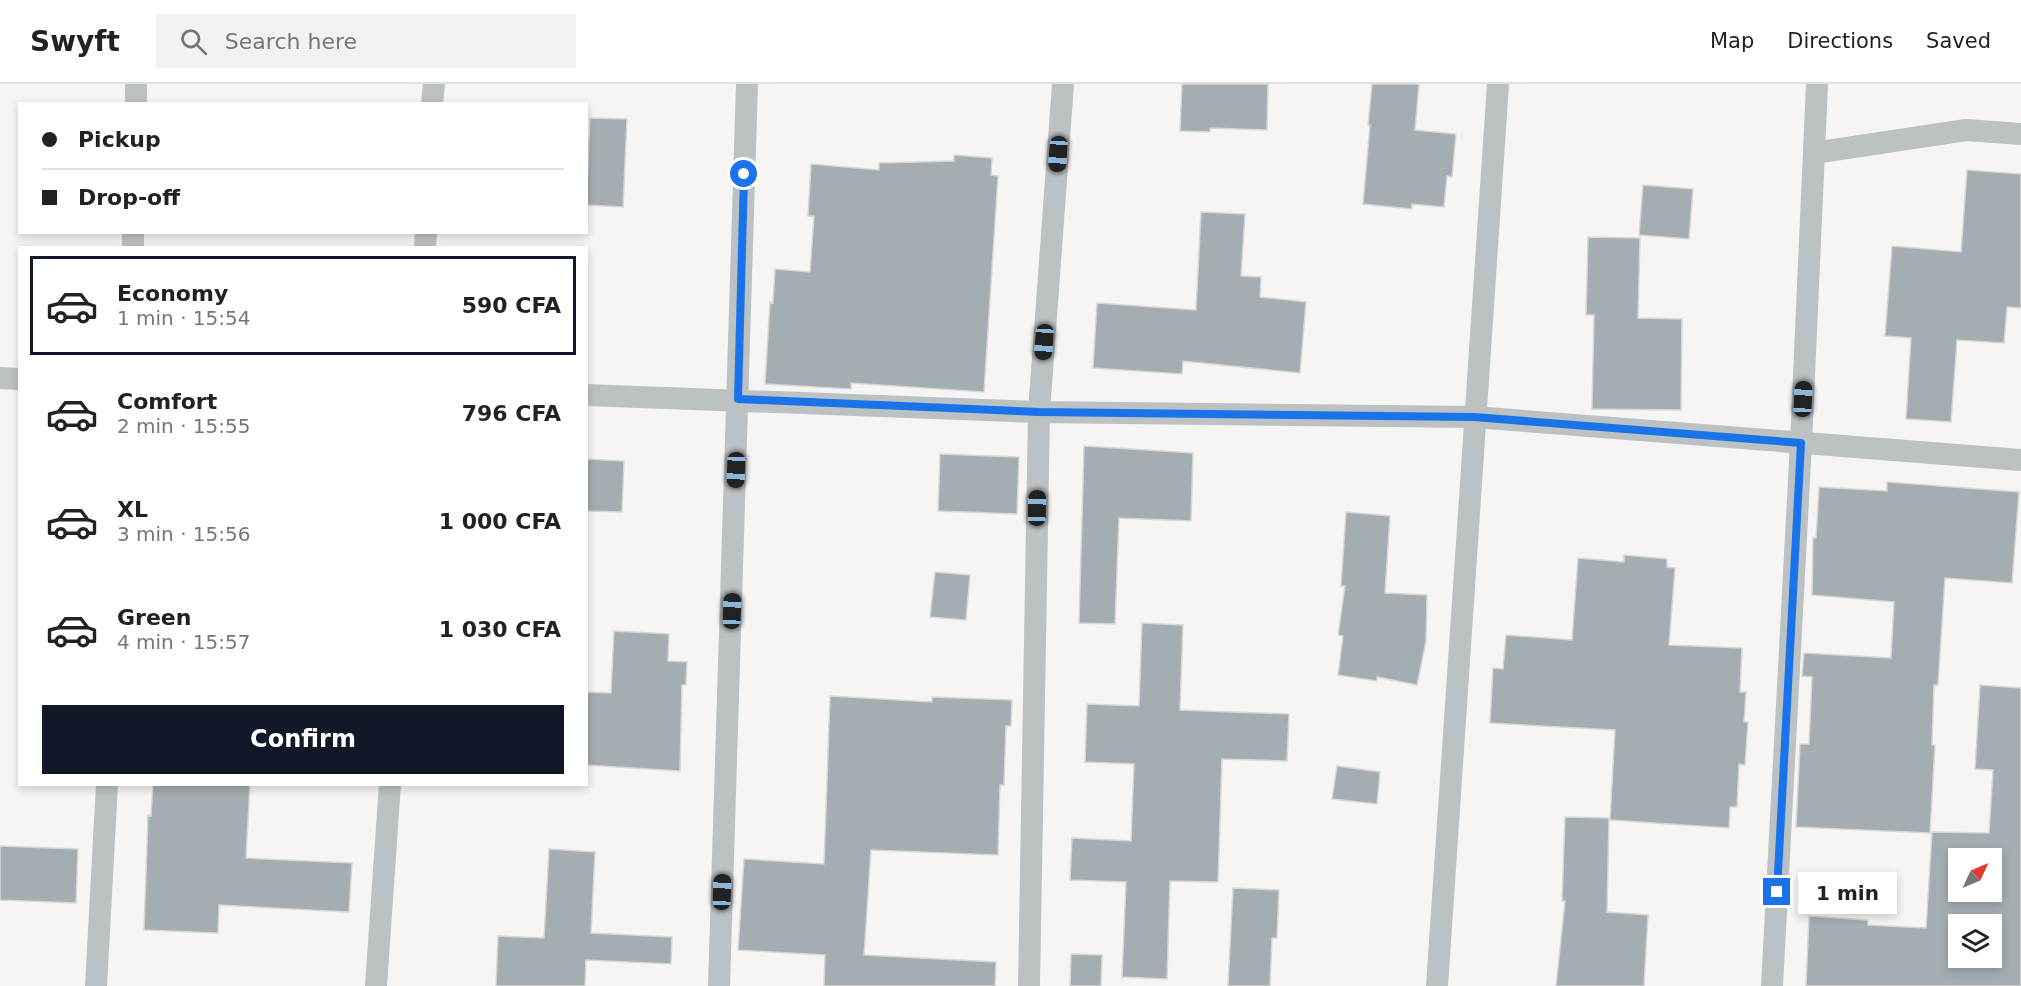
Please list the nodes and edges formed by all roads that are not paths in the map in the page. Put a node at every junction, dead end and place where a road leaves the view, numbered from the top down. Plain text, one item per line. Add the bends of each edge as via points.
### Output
1 (136, 84) edge
2 (434, 84) edge
3 (747, 84) edge
4 (1063, 84) edge
5 (1498, 84) edge
6 (1817, 84) edge
7 (136, 102) edge
8 (432, 102) edge
9 (2021, 134) edge
10 (1814, 153) junction
11 (0, 378) edge
12 (18, 379) edge
13 (588, 395) edge
14 (738, 399) junction
15 (1039, 412) junction
16 (1474, 417) junction
17 (1801, 443) junction
18 (2021, 460) edge
19 (107, 786) edge
20 (390, 786) edge
21 (96, 986) edge
22 (376, 986) edge
23 (719, 986) edge
24 (1029, 986) edge
25 (1437, 986) edge
26 (1772, 986) edge

1 - 7 street
2 - 8 street
3 - 14 street
4 - 15 street
5 - 16 street
6 - 10 street
9 - 10 street via 1966,130
10 - 17 street
11 - 12 street
13 - 14 street
14 - 15 street
14 - 23 street
15 - 16 street
15 - 24 street
16 - 17 street
16 - 25 street
17 - 18 street
17 - 26 street
19 - 21 street
20 - 22 street

